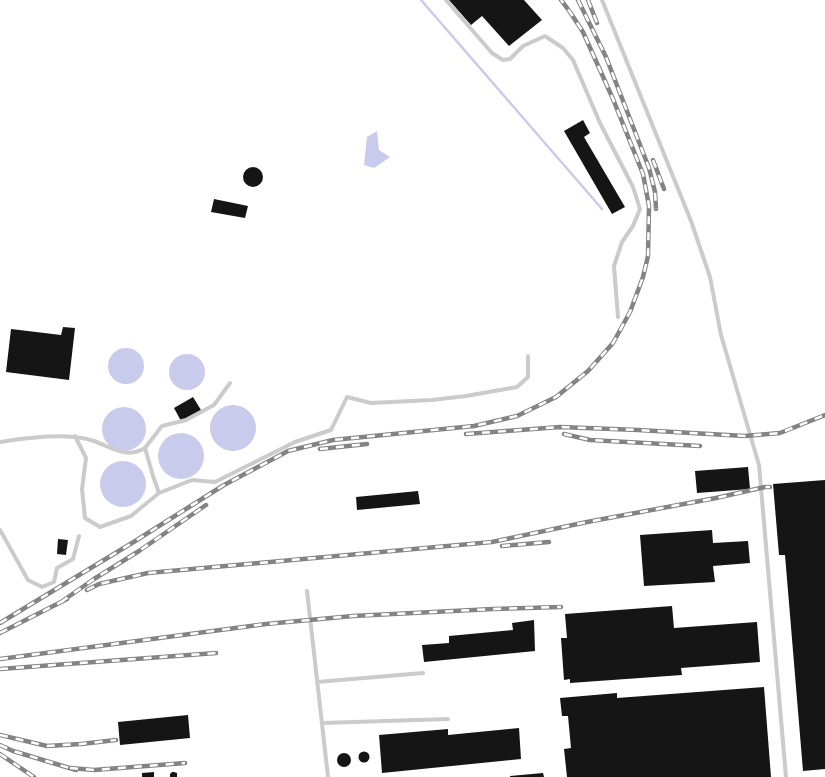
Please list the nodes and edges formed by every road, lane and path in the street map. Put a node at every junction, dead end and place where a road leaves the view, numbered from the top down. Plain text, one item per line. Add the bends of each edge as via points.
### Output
1 (446, 0) edge
2 (602, 0) edge
3 (618, 318) dead end
4 (528, 356) dead end
5 (230, 383) dead end
6 (75, 436) junction
7 (0, 442) edge
8 (145, 448) junction
9 (160, 493) junction
10 (0, 530) edge
11 (79, 536) dead end
12 (307, 591) dead end
13 (423, 673) dead end
14 (317, 682) junction
15 (448, 719) dead end
16 (323, 722) junction
17 (328, 777) edge
18 (786, 777) edge

1 - 3 lane via 492,53 503,60 510,59 523,46 545,36 563,48 573,60 633,187 640,209 622,242 614,266
2 - 18 lane via 691,221 710,277 721,335 759,465
4 - 9 lane via 528,377 516,388 432,400 380,403 347,397 331,430 295,442 215,482 192,480
5 - 8 lane via 214,405 186,420 162,426
6 - 7 lane
6 - 8 lane via 123,453
6 - 9 lane via 86,458 82,489 85,518 100,527 131,516
8 - 9 lane
10 - 11 lane via 28,580 42,587 54,582 57,568 73,559
12 - 14 lane
13 - 14 lane
14 - 16 lane
15 - 16 lane
16 - 17 lane

